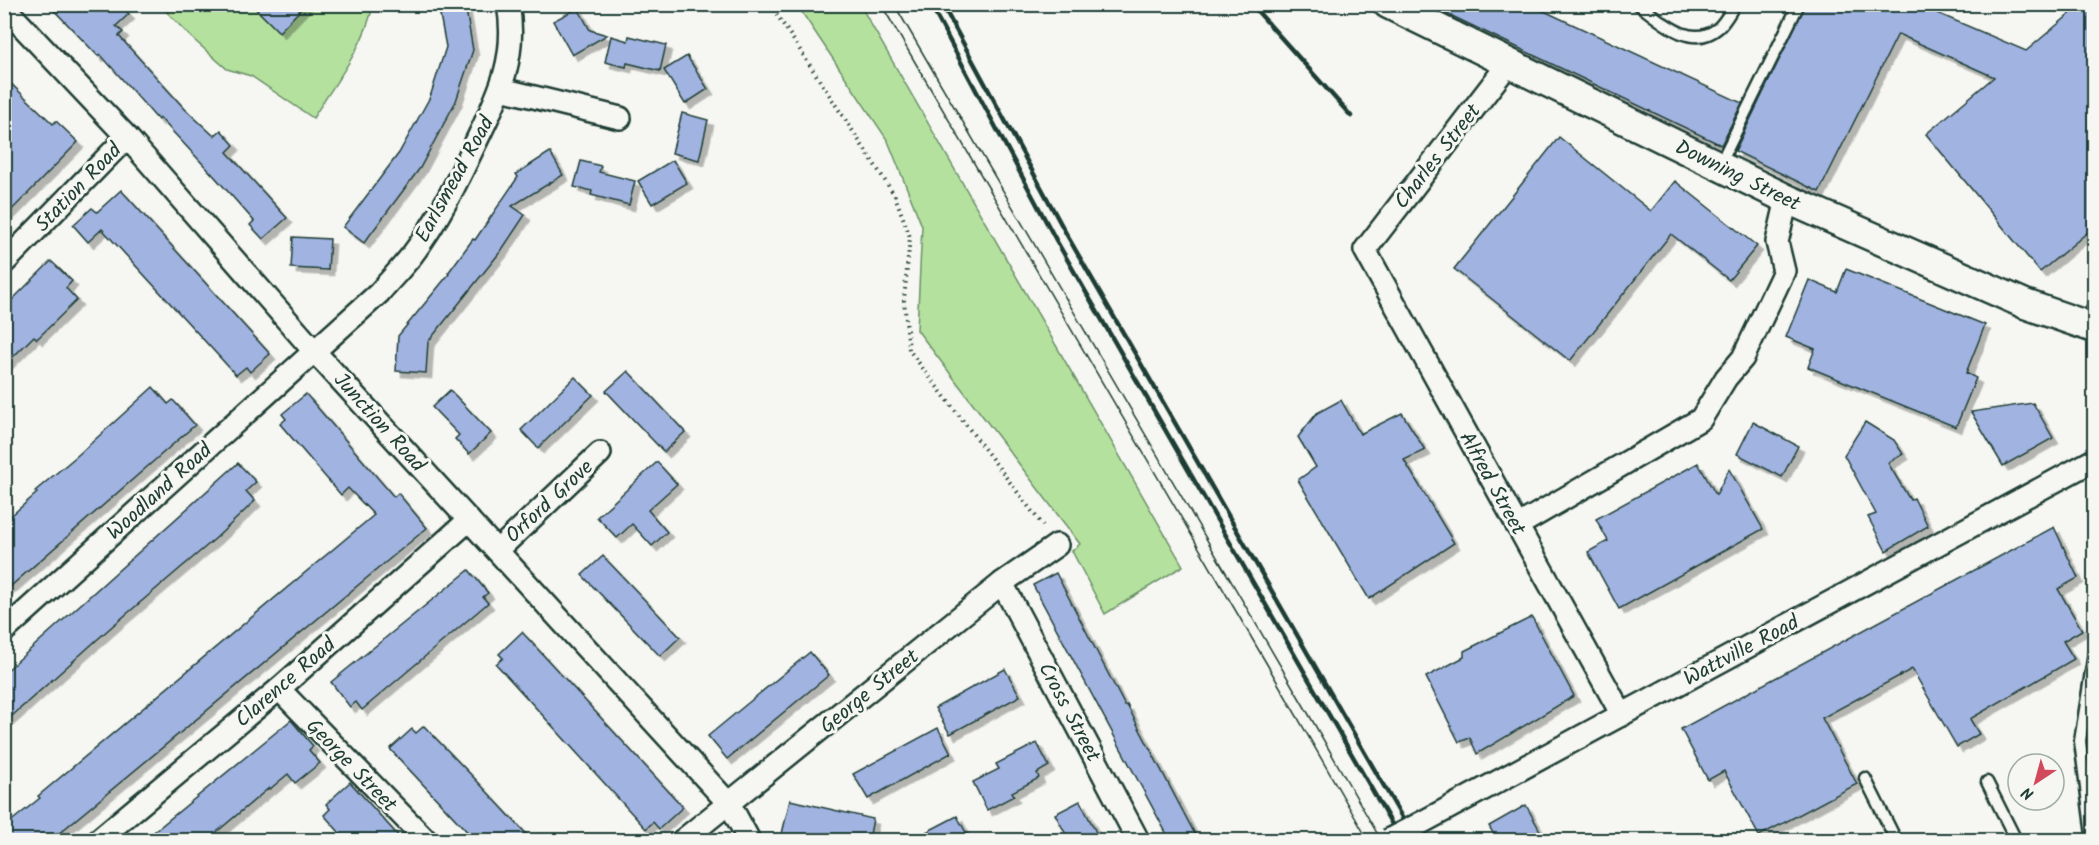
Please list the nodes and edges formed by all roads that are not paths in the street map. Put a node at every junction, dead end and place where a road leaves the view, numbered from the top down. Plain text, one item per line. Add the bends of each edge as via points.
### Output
1 (508, 4) edge
2 (1388, 4) edge
3 (1638, 4) edge
4 (1735, 4) edge
5 (1799, 4) edge
6 (4, 8) edge
7 (1509, 63) junction
8 (501, 89) junction
9 (620, 118) dead end
10 (127, 137) junction
11 (1719, 166) junction
12 (1787, 199) junction
13 (1365, 250) joint
14 (4, 263) edge
15 (2093, 319) edge
16 (314, 351) junction
17 (600, 453) dead end
18 (2094, 460) edge
19 (469, 520) junction
20 (1517, 526) junction
21 (1057, 545) road end
22 (498, 550) junction
23 (1002, 583) junction
24 (4, 631) edge
25 (2094, 653) edge
26 (279, 689) junction
27 (1622, 715) junction
28 (1865, 778) dead end
29 (1987, 782) dead end
30 (730, 805) junction
31 (2091, 838) edge
32 (98, 840) edge
33 (426, 840) edge
34 (683, 840) edge
35 (749, 840) edge
36 (1138, 840) edge
37 (1388, 840) edge
38 (1896, 840) edge
39 (2016, 840) edge

1 - 8 street, Earlsmead Road via 510,48
2 - 7 street, Downing Street
3 - 4 lane via 1680,35 1703,36 1719,28
5 - 11 lane
6 - 10 street, Junction Road
7 - 11 street, Downing Street
7 - 13 street, Charles Street
8 - 9 street
8 - 16 street, Earlsmead Road via 451,194 412,255 379,293
10 - 14 street, Station Road
10 - 16 street, Junction Road
11 - 12 street, Downing Street
12 - 15 street, Downing Street via 2025,304
12 - 20 street via 1777,242 1784,271 1743,358 1701,419
13 - 20 street, Alfred Street
16 - 19 street, Junction Road
16 - 24 street, Woodland Road
17 - 22 street, Orford Grove
18 - 27 street, Wattville Road
19 - 22 street, Junction Road
19 - 26 street, Clarence Road
20 - 27 street, Alfred Street
21 - 23 street, George Street
22 - 30 street, Junction Road
23 - 30 street, George Street
23 - 36 street, Cross Street
25 - 31 lane via 2080,741
26 - 32 street, Clarence Road
26 - 33 street, George Street
27 - 37 street, Wattville Road, bridge
28 - 38 lane
29 - 39 lane
30 - 34 street, George Street
30 - 35 street, Junction Road

